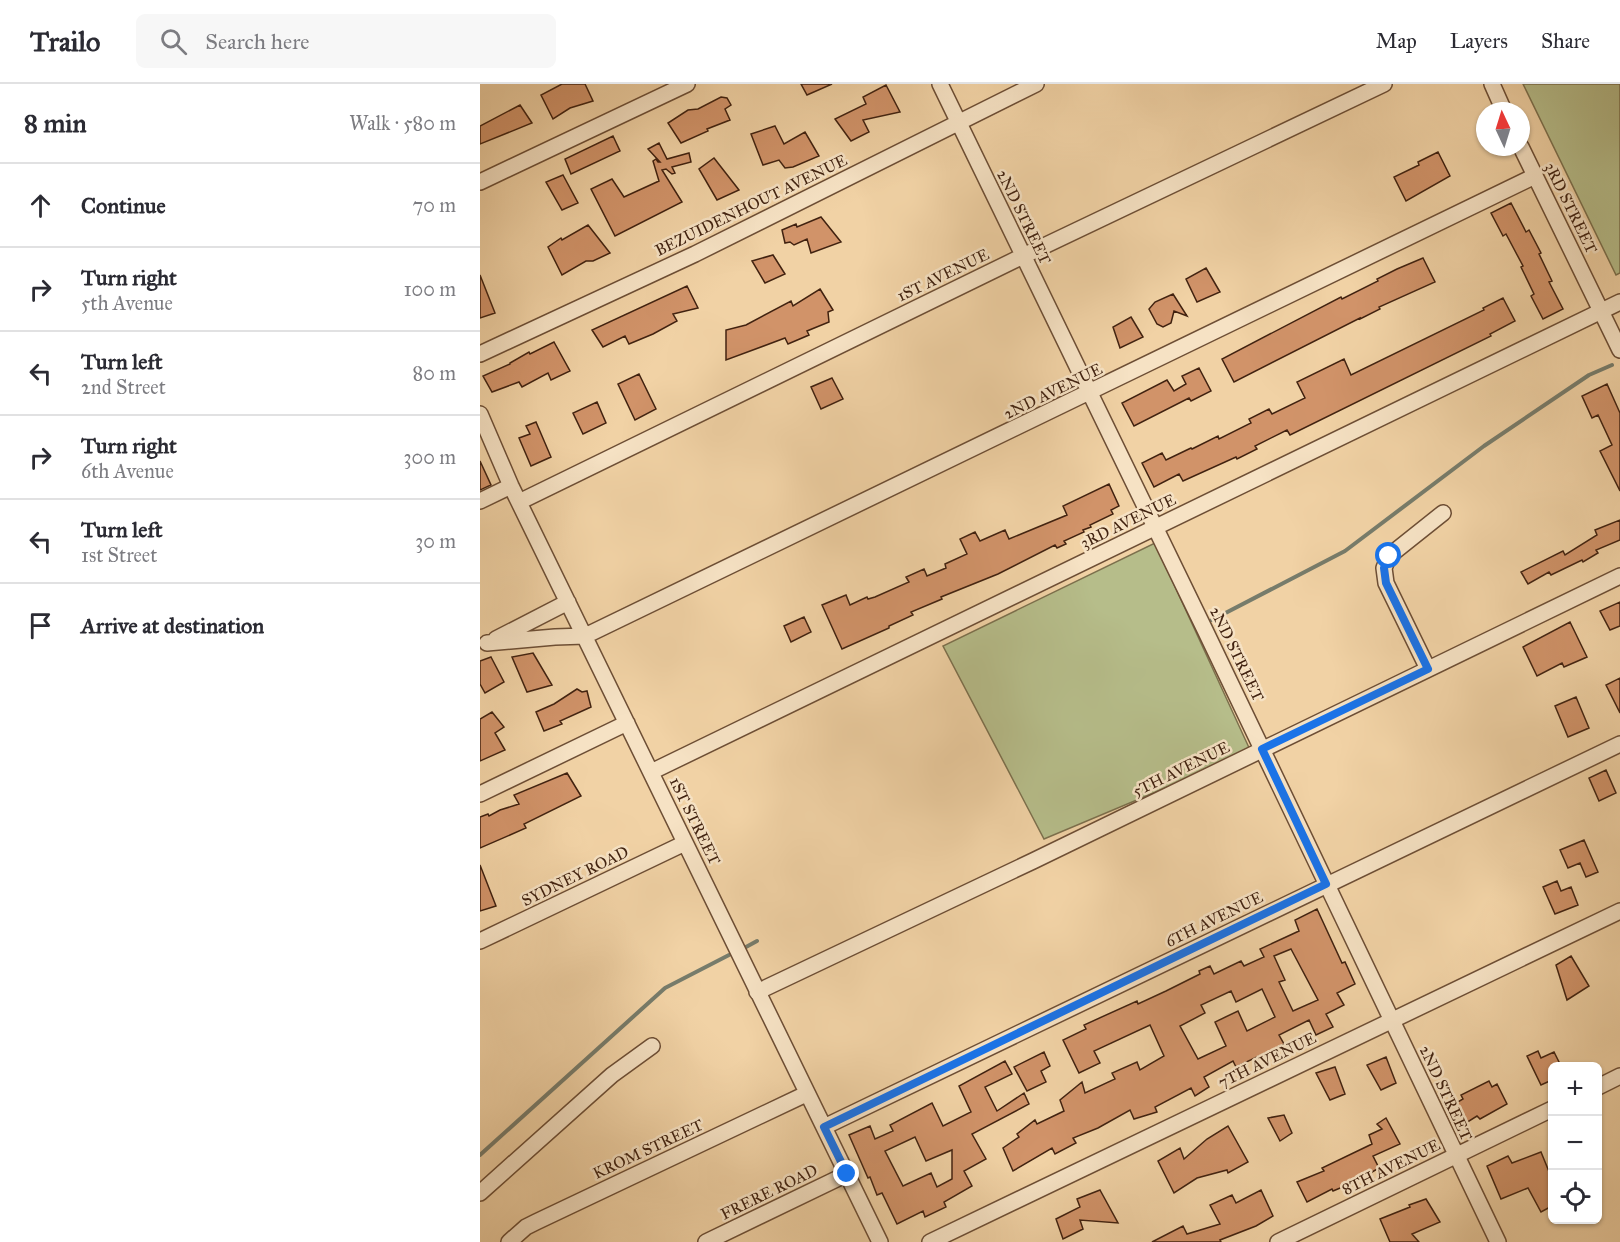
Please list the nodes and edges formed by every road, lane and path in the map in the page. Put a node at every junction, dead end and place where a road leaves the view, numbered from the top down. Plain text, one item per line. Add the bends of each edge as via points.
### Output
1 (687, 84) edge
2 (940, 84) edge
3 (1036, 84) edge
4 (1384, 84) edge
5 (1491, 84) edge
6 (1500, 102) edge
7 (958, 122) junction
8 (1525, 156) edge
9 (1535, 176) junction
10 (480, 182) edge
11 (1023, 256) junction
12 (1620, 302) edge
13 (1601, 311) junction
14 (1620, 350) edge
15 (480, 354) edge
16 (1090, 393) junction
17 (480, 414) edge
18 (511, 486) junction
19 (480, 501) edge
20 (519, 502) junction
21 (1443, 513) dead end
22 (1155, 528) junction
23 (1620, 576) edge
24 (568, 602) junction
25 (585, 636) junction
26 (484, 645) edge
27 (1428, 669) junction
28 (627, 723) junction
29 (1620, 744) edge
30 (1262, 749) junction
31 (651, 772) junction
32 (480, 794) edge
33 (686, 843) junction
34 (1326, 884) junction
35 (1620, 911) edge
36 (480, 941) edge
37 (757, 992) junction
38 (1392, 1020) junction
39 (652, 1046) dead end
40 (1620, 1076) edge
41 (1602, 1085) edge
42 (806, 1094) junction
43 (1548, 1111) edge
44 (824, 1127) junction
45 (1455, 1156) junction
46 (847, 1174) junction
47 (480, 1193) edge
48 (509, 1242) edge
49 (706, 1242) edge
50 (880, 1242) edge
51 (930, 1242) edge
52 (1278, 1242) edge
53 (1497, 1242) edge

1 - 10 street
2 - 7 street, 2ND STREET
3 - 7 street, BEZUIDENHOUT AVENUE
4 - 11 street, 1ST AVENUE
5 - 6 street
7 - 11 street, 2ND STREET
7 - 15 street, BEZUIDENHOUT AVENUE via 684,260
8 - 9 street, 3RD STREET
9 - 13 street, 3RD STREET
9 - 16 street, 2ND AVENUE
11 - 16 street, 2ND STREET
11 - 20 street, 1ST AVENUE
12 - 13 street, 3RD AVENUE
13 - 14 street, 3RD STREET
13 - 22 street, 3RD AVENUE
16 - 22 street, 2ND STREET
16 - 25 street, 2ND AVENUE
17 - 18 street, 1ST STREET
18 - 19 street
18 - 20 street, 1ST STREET
20 - 24 street, 1ST STREET
21 - 27 street via 1389,556 1384,568 1386,583
22 - 30 street, 2ND STREET
22 - 31 street, 3RD AVENUE
23 - 27 street, 5TH AVENUE
24 - 25 street, 1ST STREET
24 - 26 street
25 - 26 street
25 - 28 street, 1ST STREET
27 - 30 street, 5TH AVENUE
28 - 31 street, 1ST STREET
28 - 32 street
29 - 34 street, 6TH AVENUE
30 - 34 street, 2ND STREET
30 - 37 street, 5TH AVENUE
31 - 33 street, 1ST STREET
33 - 36 street, SYDNEY ROAD
33 - 37 street, 1ST STREET
34 - 38 street, 2ND STREET
34 - 44 street, 6TH AVENUE
35 - 38 street, 7TH AVENUE
37 - 42 street, 1ST STREET
38 - 45 street, 2ND STREET
38 - 51 street, 7TH AVENUE
39 - 47 street via 612,1075
40 - 41 street
42 - 44 street, 1ST STREET
42 - 48 street, KROM STREET via 536,1222
43 - 45 street, 8TH AVENUE
44 - 46 street, 1ST STREET
45 - 52 street, 8TH AVENUE
45 - 53 street, 2ND STREET
46 - 49 street, FRERE ROAD
46 - 50 street, 1ST STREET

